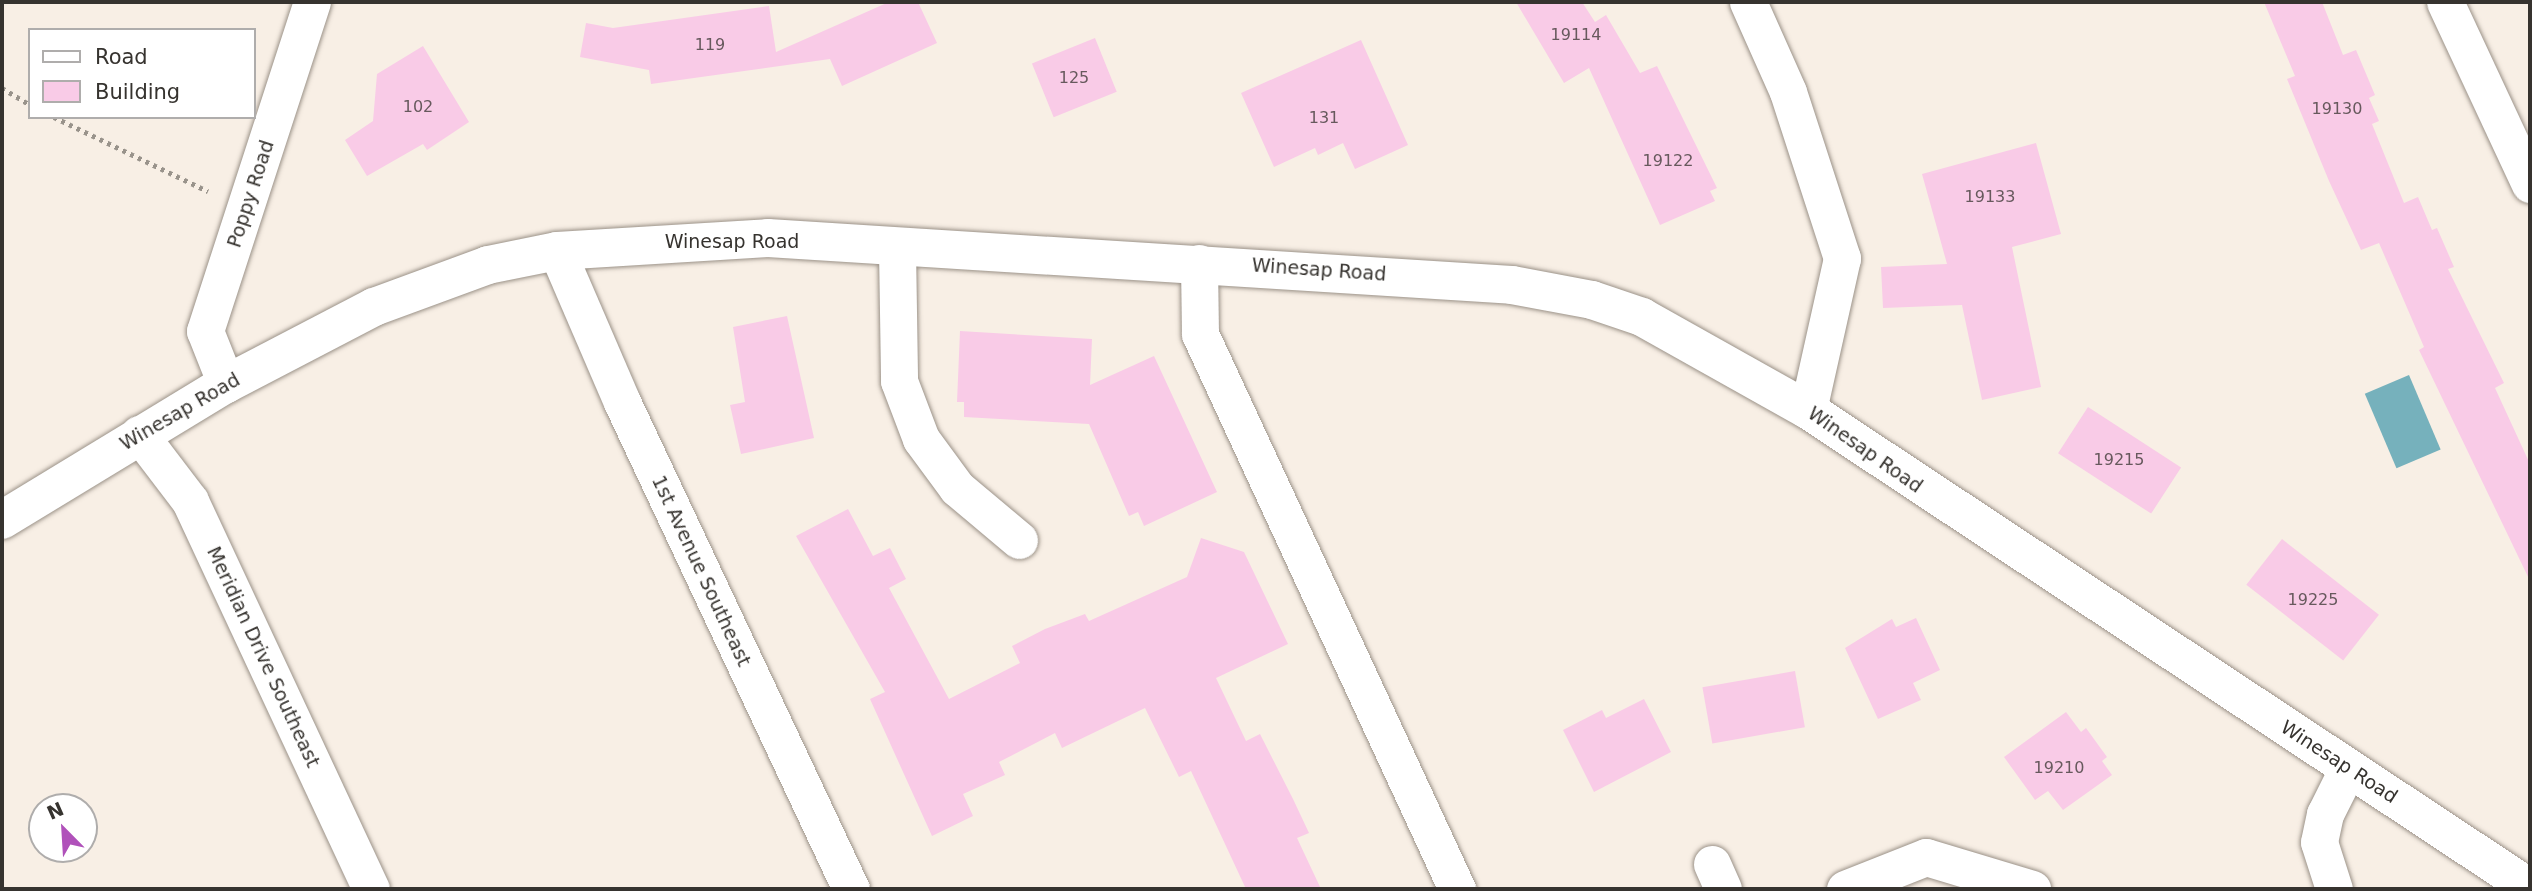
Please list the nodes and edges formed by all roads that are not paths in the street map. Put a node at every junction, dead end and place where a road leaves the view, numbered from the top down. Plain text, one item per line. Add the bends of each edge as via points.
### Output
1 (312, 2) edge
2 (1748, 2) edge
3 (2445, 2) edge
4 (2530, 184) edge
5 (897, 248) junction
6 (557, 251) junction
7 (1199, 263) junction
8 (226, 384) junction
9 (1808, 410) junction
10 (139, 434) junction
11 (2, 520) edge
12 (1019, 540) dead end
13 (2348, 768) junction
14 (2530, 888) edge
15 (371, 889) edge
16 (851, 889) edge
17 (1457, 889) edge
18 (1845, 889) edge
19 (2032, 889) edge
20 (2334, 889) edge

1 - 8 street, Poppy Road via 205,331
2 - 9 street via 1788,92 1842,258
3 - 4 street
5 - 6 street, Winesap Road via 768,238
5 - 7 street, Winesap Road
5 - 12 street via 899,380 920,439 957,488
6 - 8 street, Winesap Road via 488,265 374,307
6 - 16 street, 1st Avenue Southeast via 622,402
7 - 9 street, Winesap Road via 1461,281 1592,300 1642,317
7 - 17 street via 1200,334
8 - 10 street, Winesap Road
9 - 13 street, Winesap Road
10 - 11 street, Winesap Road
10 - 15 street, Meridian Drive Southeast via 190,501
13 - 14 street, Winesap Road
13 - 20 street via 2325,814 2319,842
18 - 19 street via 1926,857

